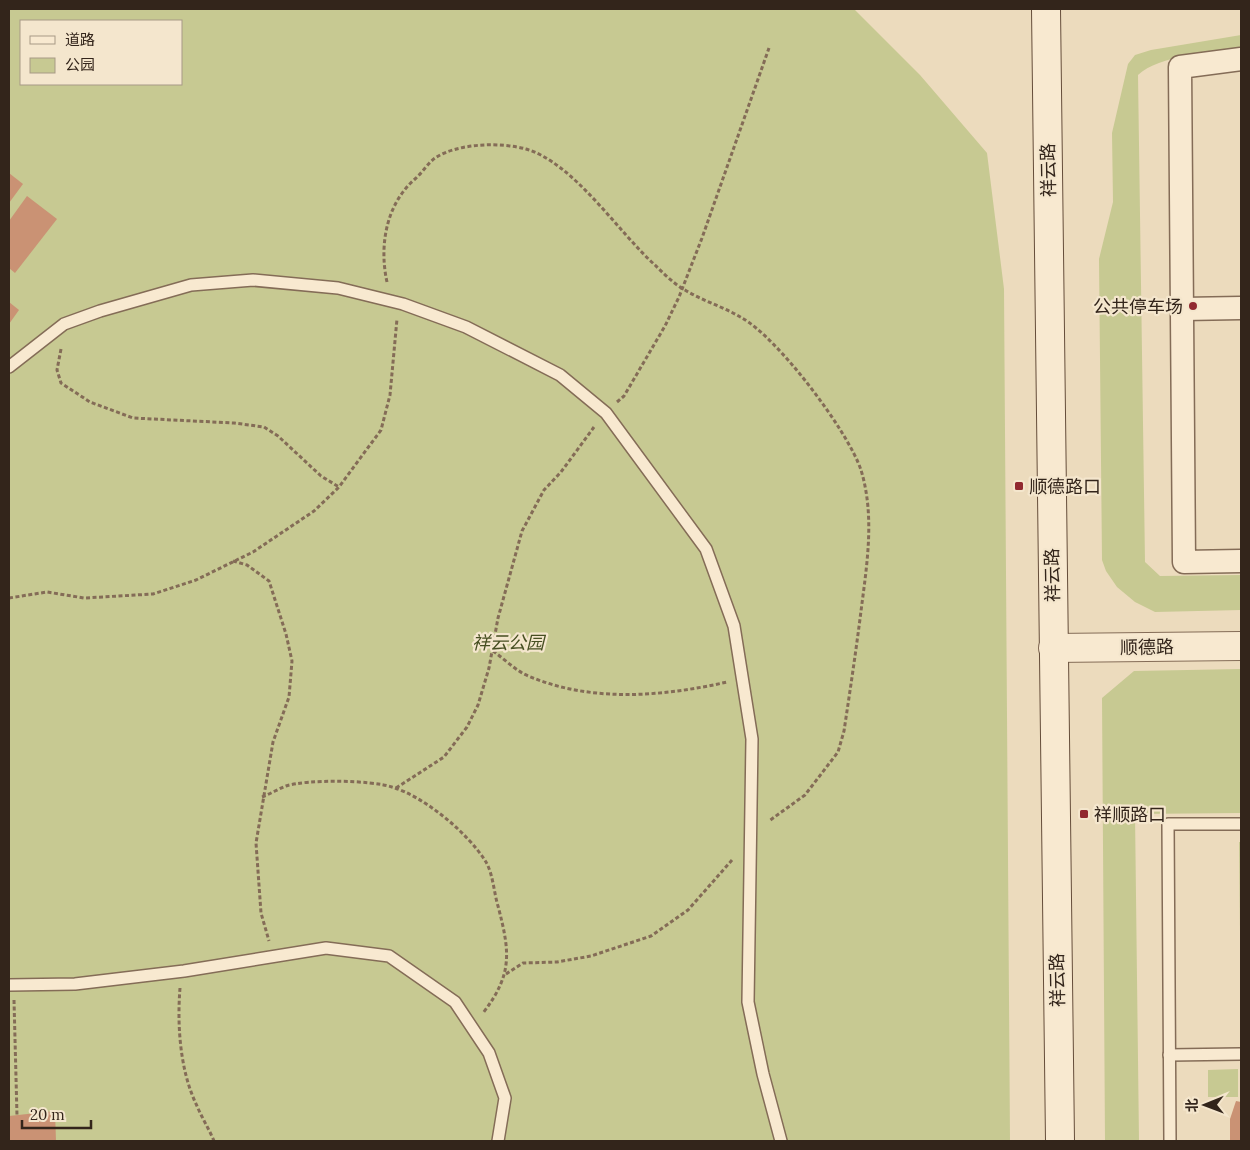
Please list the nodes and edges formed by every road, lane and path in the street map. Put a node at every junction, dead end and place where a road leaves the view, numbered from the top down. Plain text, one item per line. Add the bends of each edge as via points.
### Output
1 (1046, 9) edge
2 (769, 48) dead end
3 (1241, 59) edge
4 (682, 289) junction
5 (391, 301) junction
6 (1241, 308) edge
7 (1183, 309) junction
8 (64, 324) junction
9 (9, 367) edge
10 (606, 413) junction
11 (339, 487) junction
12 (232, 561) junction
13 (1241, 562) edge
14 (9, 598) edge
15 (1241, 646) edge
16 (1053, 648) junction
17 (493, 651) junction
18 (742, 679) junction
19 (396, 788) junction
20 (262, 797) junction
21 (1241, 824) edge
22 (751, 839) junction
23 (275, 956) junction
24 (184, 971) junction
25 (506, 974) junction
26 (11, 985) edge
27 (472, 1027) junction
28 (1241, 1054) edge
29 (1169, 1055) junction
30 (17, 1116) dead end
31 (214, 1141) edge
32 (498, 1141) edge
33 (781, 1141) edge
34 (1060, 1141) edge
35 (1170, 1141) edge

1 - 16 main road, 祥云路
2 - 4 path
3 - 7 street via 1180,67
4 - 5 path via 629,241 582,186 564,172 541,155 497,146 452,151 434,159 393,206 382,256
4 - 10 path via 665,326 624,396
4 - 22 path via 744,319 786,358 840,430 860,469 867,497 868,561 844,732 838,752 804,795 773,816
5 - 8 lane via 338,288 253,280 191,285 100,310
5 - 10 lane via 466,327 560,375
5 - 11 path via 397,314 397,333 390,395 381,430
6 - 7 street
7 - 13 street via 1184,562
8 - 9 lane
8 - 11 path via 57,370 61,382 90,402 133,418 234,422 264,428
10 - 17 path via 544,490 522,531 498,618
10 - 18 lane via 706,549 734,626
11 - 12 path via 314,511 280,535
12 - 14 path via 196,580 154,594 84,598 47,592
12 - 20 path via 247,565 269,581 292,661 290,698 272,742
15 - 16 main road, 顺德路
16 - 34 main road, 祥云路
17 - 18 path via 522,673 546,682 624,696 679,692
17 - 19 path via 478,705 467,727 444,757
18 - 22 lane via 752,740
19 - 20 path via 366,783 320,782 287,786
19 - 25 path via 420,801 465,835 487,864 508,952
20 - 23 path via 256,843 260,913
21 - 29 lane via 1168,824
22 - 25 path via 688,910 651,936 591,956 523,964
22 - 33 lane via 748,1002
23 - 24 lane
23 - 27 lane via 326,948 389,956 455,1002
24 - 26 lane via 75,984
24 - 31 path via 179,1005 186,1075
25 - 27 path via 492,1001
26 - 30 path
27 - 32 lane via 490,1053 505,1098
28 - 29 lane
29 - 35 lane

